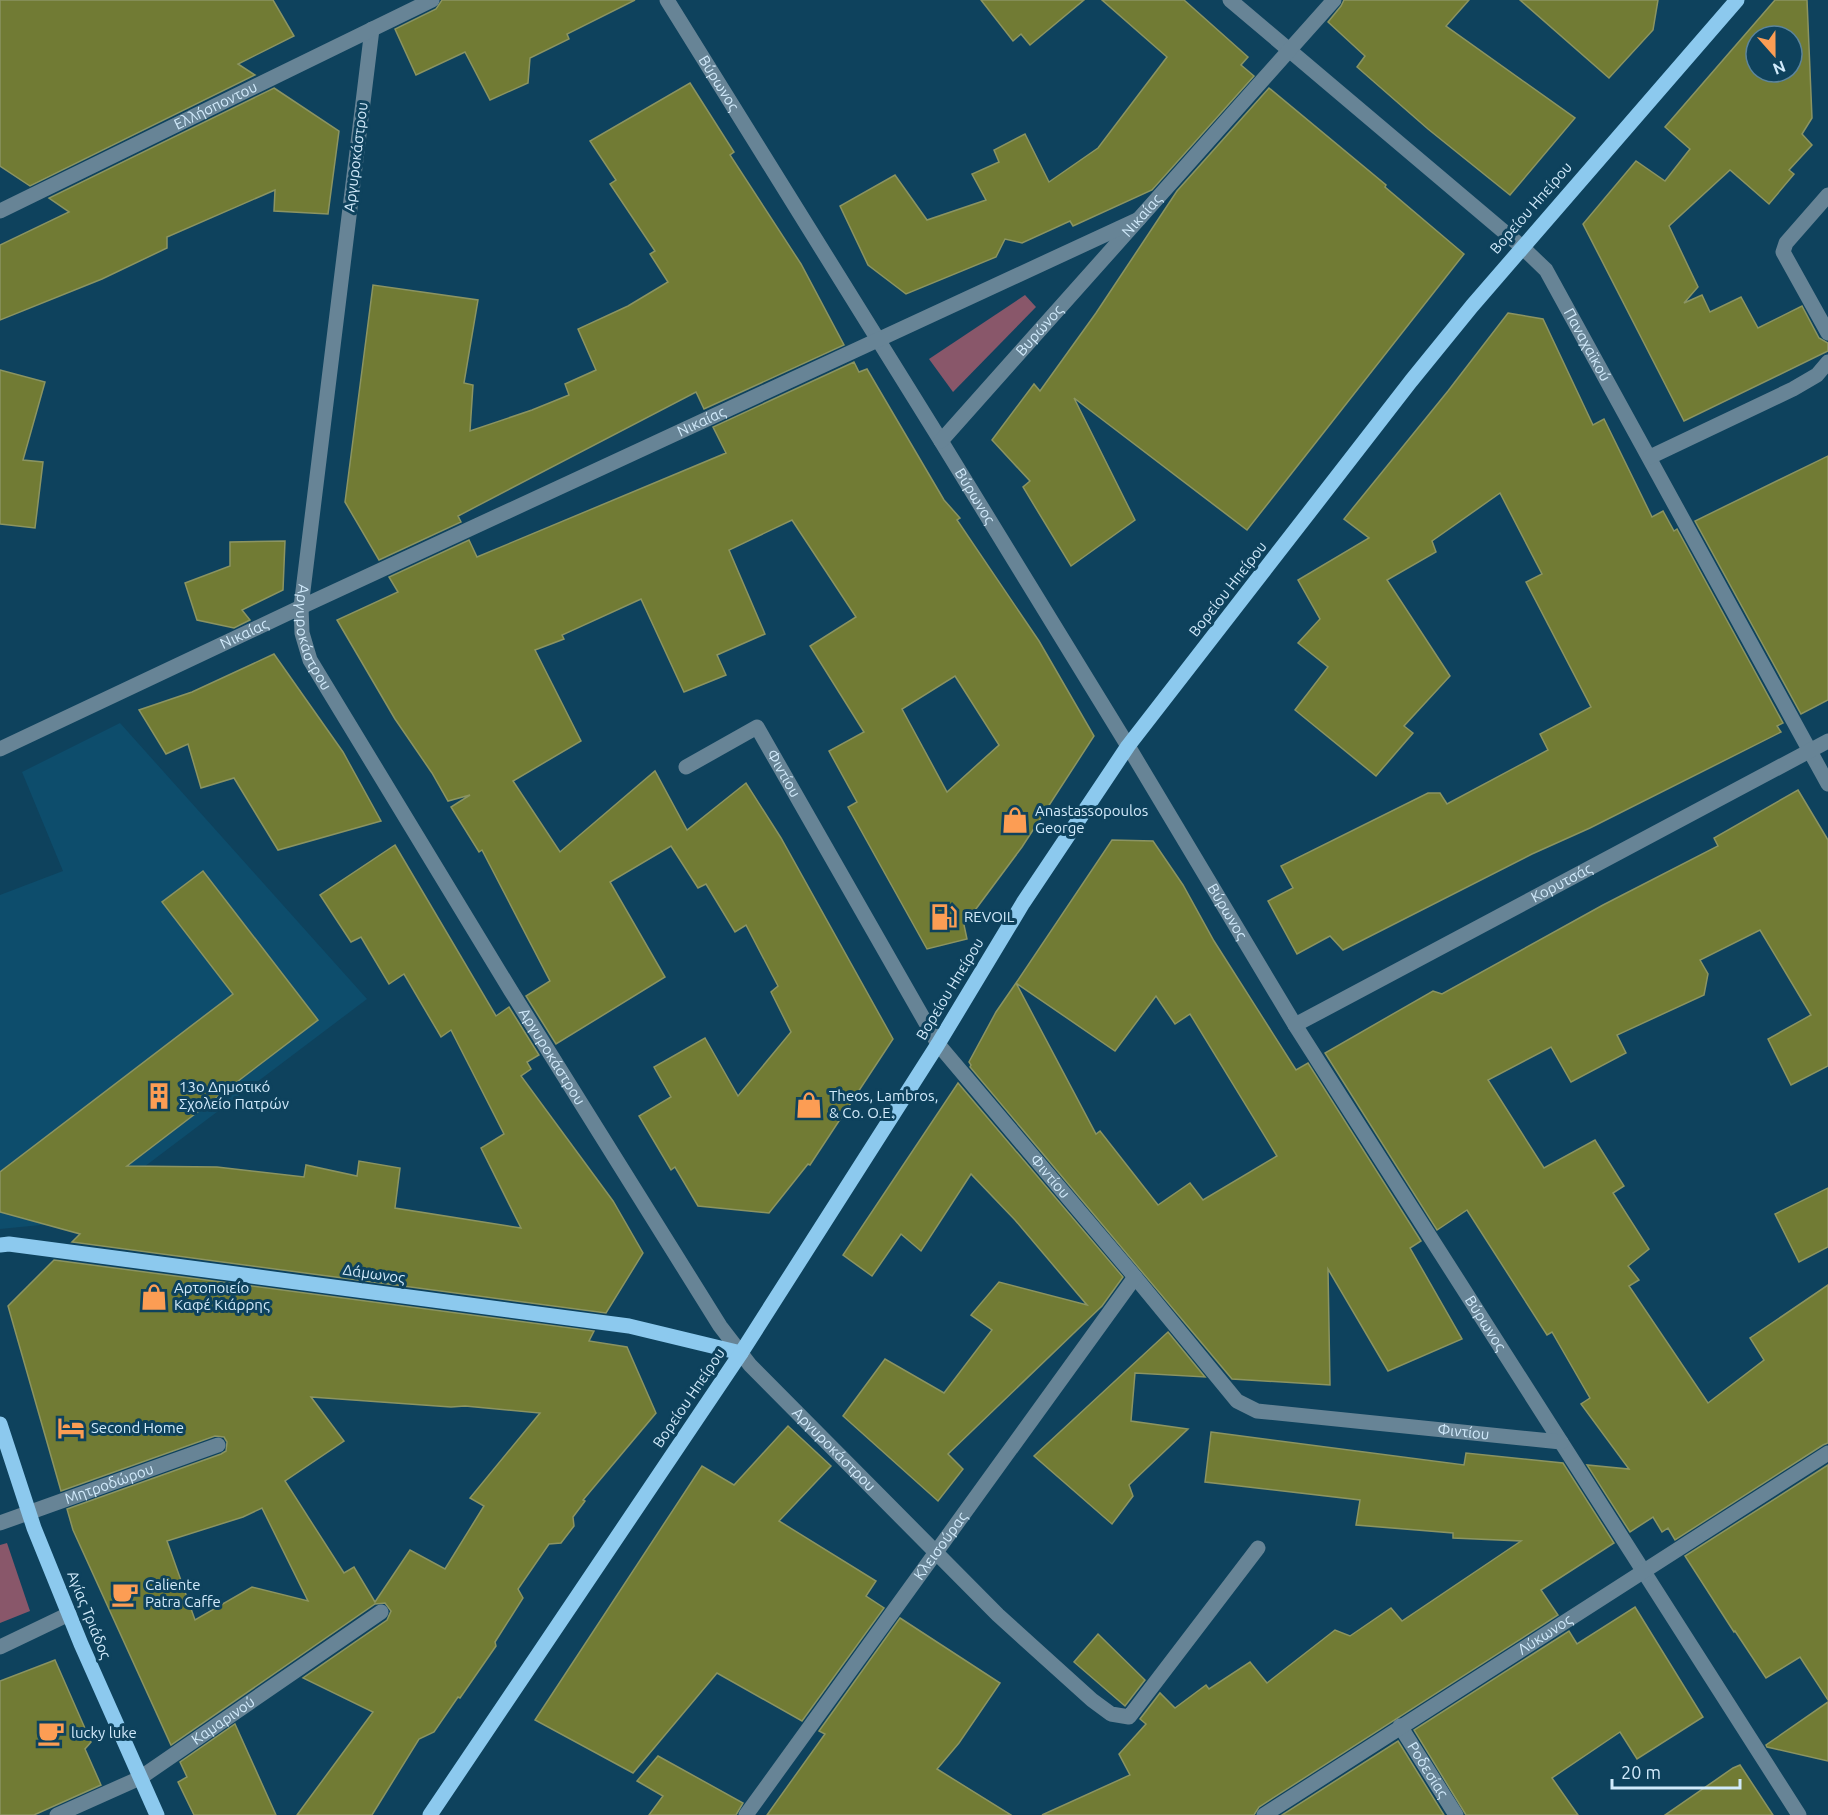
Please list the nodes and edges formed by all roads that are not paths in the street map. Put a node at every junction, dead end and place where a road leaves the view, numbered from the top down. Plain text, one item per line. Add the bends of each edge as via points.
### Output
1 (432, 0) edge
2 (667, 0) edge
3 (1230, 0) edge
4 (1334, 0) edge
5 (1737, 0) edge
6 (372, 29) junction
7 (1290, 51) junction
8 (1828, 195) edge
9 (0, 211) edge
10 (1139, 219) junction
11 (1522, 247) junction
12 (1828, 333) edge
13 (878, 341) junction
14 (1828, 362) edge
15 (941, 441) junction
16 (1650, 457) junction
17 (301, 607) junction
18 (1828, 741) edge
19 (1128, 746) junction
20 (0, 749) edge
21 (1810, 751) junction
22 (686, 767) dead end
23 (1828, 784) edge
24 (1295, 1024) junction
25 (938, 1044) junction
26 (0, 1245) edge
27 (1135, 1276) junction
28 (741, 1353) junction
29 (0, 1424) edge
30 (1561, 1442) junction
31 (218, 1445) dead end
32 (1828, 1453) edge
33 (28, 1512) junction
34 (0, 1523) edge
35 (1258, 1548) dead end
36 (936, 1552) junction
37 (1644, 1570) junction
38 (381, 1612) dead end
39 (69, 1614) junction
40 (0, 1647) edge
41 (1400, 1726) junction
42 (140, 1778) junction
43 (57, 1815) edge
44 (157, 1815) edge
45 (431, 1815) edge
46 (746, 1815) edge
47 (1264, 1815) edge
48 (1456, 1815) edge
49 (1799, 1815) edge

1 - 6 street, Ελλήσποντου
2 - 13 street, Βύρωνος
3 - 7 street, Παναχαϊκού
4 - 7 street, Νικαίας
5 - 11 main road, Βορείου Ηπείρου
6 - 9 street, Ελλήσποντου
6 - 17 street, Αργυροκάστρου
7 - 10 street, Νικαίας
7 - 11 street, Παναχαϊκού
8 - 12 street via 1786,243 1783,252
10 - 13 street, Νικαίας
10 - 15 street, Βυρώνος
11 - 16 street, Παναχαϊκού via 1555,284
11 - 19 main road, Βορείου Ηπείρου via 1411,381
13 - 15 street, Βύρωνος
13 - 17 street, Νικαίας
14 - 16 street via 1817,375 1792,389
15 - 19 street, Βύρωνος
16 - 21 street, Παναχαϊκού
17 - 20 street, Νικαίας
17 - 28 street, Αργυροκάστρου via 302,633 310,660 669,1246
18 - 21 street, Κορυτσάς
19 - 24 street, Βύρωνος
19 - 25 main road, Βορείου Ηπείρου via 1023,903
21 - 23 street, Παναχαϊκού
21 - 24 street, Κορυτσάς
22 - 25 street, Φιντίου via 757,727
24 - 30 street, Βύρωνος
25 - 27 street, Φιντίου
25 - 28 main road, Βορείου Ηπείρου
26 - 28 main road, Δάμωνος via 629,1326
27 - 30 street, Φιντίου via 1237,1401 1257,1411
27 - 36 street, Κλεισούρας
28 - 36 street, Αργυροκάστρου
28 - 45 main road, Βορείου Ηπείρου
29 - 33 main road, Αγίας Τριάδος
30 - 37 street, Βύρωνος
31 - 33 street, Μητροδώρου
32 - 37 street, Λύκωνος
33 - 34 street, Μητροδώρου
33 - 39 main road, Αγίας Τριάδος
35 - 36 street, Αργυροκάστρου via 1129,1717 1111,1714 1092,1700 998,1615
36 - 46 street, Κλεισούρας
37 - 41 street, Λύκωνος
37 - 49 street, Βύρωνος
38 - 42 street, Καμαρινού
39 - 40 street
39 - 42 main road, Αγίας Τριάδος
41 - 47 street, Λύκωνος
41 - 48 street, Ροδεσίας
42 - 43 street, Καμαρινού
42 - 44 main road, Αγίας Τριάδος

